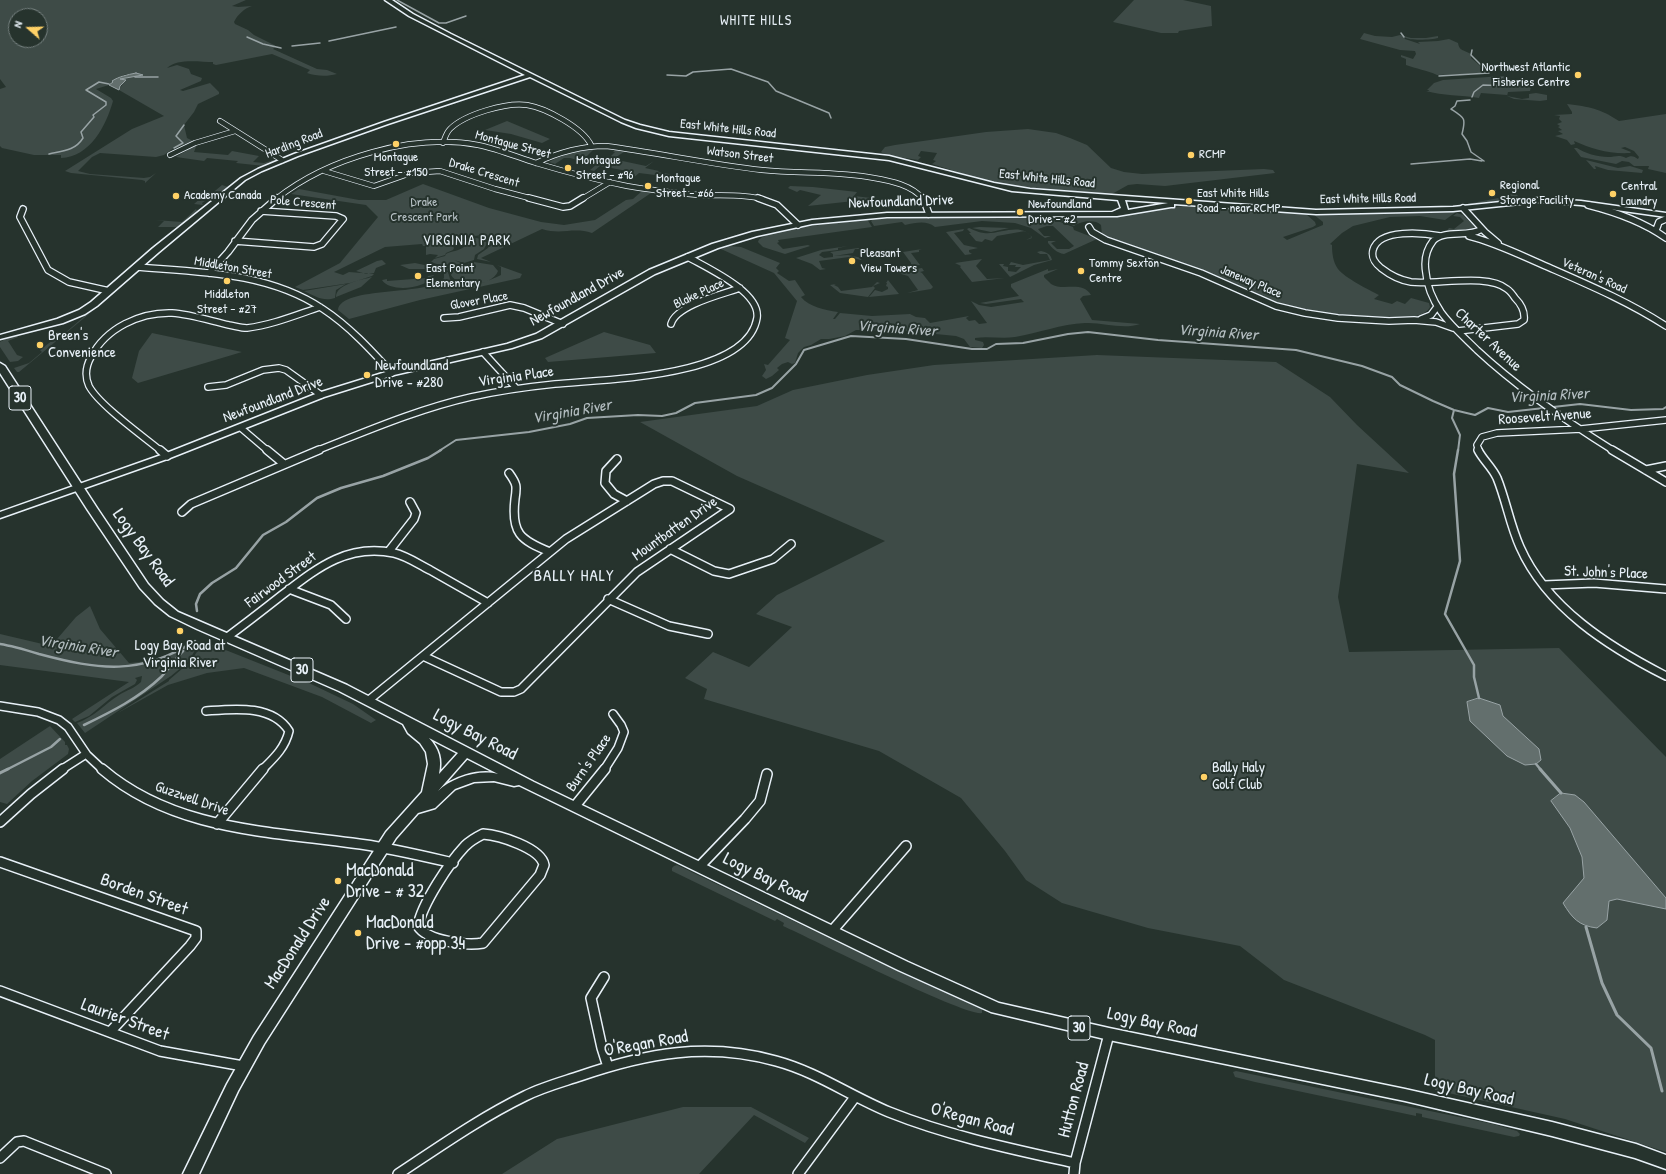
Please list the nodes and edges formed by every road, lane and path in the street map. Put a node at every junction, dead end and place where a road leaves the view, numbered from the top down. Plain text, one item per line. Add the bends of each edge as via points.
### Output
1 (388, 0) edge
2 (531, 75) junction
3 (220, 122) dead end
4 (235, 131) junction
5 (443, 143) junction
6 (592, 145) junction
7 (170, 155) dead end
8 (282, 160) junction
9 (536, 163) junction
10 (324, 171) junction
11 (610, 182) junction
12 (1121, 198) junction
13 (1560, 201) junction
14 (1189, 203) junction
15 (1463, 208) junction
16 (23, 209) dead end
17 (261, 211) junction
18 (929, 214) junction
19 (1113, 214) junction
20 (1666, 215) edge
21 (1666, 219) edge
22 (798, 225) junction
23 (1089, 227) dead end
24 (1482, 229) junction
25 (1656, 230) junction
26 (1457, 234) junction
27 (1440, 236) junction
28 (1666, 238) edge
29 (235, 241) junction
30 (1510, 250) junction
31 (688, 257) junction
32 (136, 267) junction
33 (209, 273) junction
34 (1427, 284) junction
35 (740, 288) junction
36 (109, 290) junction
37 (99, 298) junction
38 (320, 307) junction
39 (1437, 307) junction
40 (444, 318) dead end
41 (1414, 320) junction
42 (563, 324) junction
43 (671, 324) dead end
44 (1666, 326) edge
45 (1458, 331) junction
46 (0, 333) edge
47 (0, 337) edge
48 (483, 352) junction
49 (0, 366) edge
50 (392, 372) junction
51 (208, 387) dead end
52 (516, 388) junction
53 (321, 395) junction
54 (1666, 420) edge
55 (241, 428) junction
56 (1581, 429) junction
57 (167, 456) junction
58 (617, 459) dead end
59 (284, 464) junction
60 (1666, 466) edge
61 (1646, 470) junction
62 (509, 473) dead end
63 (1666, 482) edge
64 (78, 488) junction
65 (627, 501) junction
66 (410, 502) dead end
67 (182, 512) dead end
68 (0, 515) edge
69 (791, 544) dead end
70 (670, 549) junction
71 (389, 551) junction
72 (550, 552) junction
73 (1544, 585) junction
74 (289, 589) junction
75 (1666, 590) edge
76 (608, 599) junction
77 (488, 603) junction
78 (346, 619) dead end
79 (708, 634) dead end
80 (221, 636) junction
81 (423, 656) junction
82 (1666, 676) edge
83 (369, 700) junction
84 (0, 706) edge
85 (206, 711) dead end
86 (613, 714) dead end
87 (407, 721) junction
88 (466, 751) junction
89 (86, 754) junction
90 (767, 774) dead end
91 (530, 785) junction
92 (427, 794) junction
93 (575, 806) junction
94 (412, 811) junction
95 (0, 822) edge
96 (217, 824) junction
97 (906, 846) dead end
98 (382, 848) junction
99 (0, 862) edge
100 (453, 863) junction
101 (699, 867) junction
102 (832, 931) junction
103 (604, 977) dead end
104 (1, 993) edge
105 (110, 1032) junction
106 (1109, 1034) junction
107 (244, 1066) junction
108 (608, 1067) junction
109 (855, 1097) junction
110 (0, 1158) edge
111 (1666, 1162) edge
112 (1075, 1163) junction
113 (106, 1174) edge
114 (191, 1174) edge
115 (398, 1174) edge
116 (798, 1174) edge
117 (1074, 1174) edge

1 - 2 street, East White Hills Road via 420,20
2 - 8 street, Harding Road
2 - 12 street, East White Hills Road via 623,121 656,132 895,159 1015,190
3 - 4 street
4 - 7 street via 195,143
4 - 8 street
5 - 6 street via 450,129 466,119 504,105 526,104 543,109 583,133
5 - 9 street, Montague Street via 476,145
5 - 10 street, Montague Street via 385,149
6 - 9 street, Watson Street via 572,148
6 - 18 street, Watson Street via 712,164 888,181 918,193 927,205
8 - 32 street, Harding Road via 243,179
9 - 11 street, Montague Street
10 - 11 street, Drake Crescent via 374,186 411,173 440,171 563,207 570,206
10 - 17 street, Montague Street via 289,190
11 - 22 street, Montague Street via 663,191 763,199 783,209
12 - 14 street, East White Hills Road
12 - 19 street via 1125,209
13 - 15 street, East White Hills Road via 1522,201
13 - 20 street, East White Hills Road
13 - 25 street via 1622,213
14 - 15 street, East White Hills Road via 1316,212
14 - 19 street, Newfoundland Drive
15 - 24 street, Veteran's Road
16 - 36 street via 20,217 48,270 70,284
17 - 29 street, Montague Street
17 - 29 street, Pole Crescent via 336,216 343,219 322,244 314,247
18 - 19 street, Newfoundland Drive
18 - 22 street, Newfoundland Drive via 855,217
21 - 25 street via 1659,222
22 - 31 street, Newfoundland Drive via 742,237
23 - 41 street, Janeway Place via 1092,232 1106,240 1201,273 1276,306 1338,318
24 - 26 street via 1476,233
24 - 30 street, Veteran's Road
25 - 28 street
26 - 27 street
26 - 30 street, Veteran's Road via 1480,238
27 - 34 street, Charter Avenue via 1433,242 1426,260
27 - 34 street via 1418,233 1391,236 1377,243 1372,252 1374,261 1387,273 1406,281
29 - 33 street, Montague Street
30 - 44 street, Veteran's Road via 1636,307
31 - 35 street, Virginia Place
31 - 42 street, Newfoundland Drive via 634,281
32 - 33 street, Middleton Street
32 - 36 street, Harding Road
33 - 38 street, Middleton Street via 275,286
34 - 39 street, Charter Avenue
34 - 45 street via 1477,281 1498,284 1512,291 1525,314 1524,320 1518,324
35 - 43 street, Blake Place via 680,312
35 - 52 street, Virginia Place via 755,304 758,320 744,341 722,357 692,368 664,374
36 - 37 street, Harding Road
37 - 46 street, Harding Road via 60,316
37 - 47 street, Harding Road via 100,300 71,317
38 - 50 street, Middleton Street via 339,321
38 - 57 street via 268,324 245,328 173,313 156,314 130,320 102,340 86,367 93,394
39 - 41 street, Janeway Place via 1430,316
39 - 45 street, Charter Avenue
40 - 42 street, Glover Place via 510,305
41 - 45 street, Janeway Place via 1436,322
42 - 48 street, Newfoundland Drive via 527,340
45 - 56 street, Charter Avenue via 1496,369 1544,406
48 - 50 street, Newfoundland Drive
48 - 52 street
49 - 64 main road, Logy Bay Road / 30
50 - 53 street, Newfoundland Drive
51 - 53 street via 226,385 263,370 279,368 286,370
52 - 59 street, Virginia Place via 423,410
53 - 55 street, Newfoundland Drive
54 - 56 street, Roosevelt Avenue via 1628,422
55 - 57 street, Newfoundland Drive
55 - 59 street
56 - 61 street, Charter Avenue
56 - 73 street, Roosevelt Avenue via 1496,433 1482,437 1477,445 1479,454 1498,478 1512,530 1524,556
57 - 64 street, Newfoundland Drive
58 - 65 street via 606,471 605,483 614,494
59 - 67 street, Virginia Place via 191,504
60 - 61 street
61 - 63 street, Charter Avenue
62 - 72 street via 516,484 517,533 533,546
64 - 68 street, Newfoundland Drive
64 - 80 main road, Logy Bay Road / 30 via 144,586 165,608 183,620
65 - 70 street, Mountbatten Drive via 654,484 668,481 680,484 730,509
65 - 72 street, Mountbatten Drive via 580,529
66 - 71 street via 416,513 414,519
69 - 70 street via 773,559 729,574 714,571
70 - 76 street, Mountbatten Drive via 637,572
71 - 74 street, Fairwood Street via 344,555 328,562
71 - 77 street, Fairwood Street via 410,559
72 - 77 street, Mountbatten Drive
73 - 75 street, St. John's Place via 1594,583
73 - 82 street, Roosevelt Avenue via 1581,623 1614,648
74 - 78 street via 331,605
74 - 80 street, Fairwood Street
76 - 79 street via 669,626
76 - 81 street, Mountbatten Drive via 521,689 514,692 493,690
77 - 81 street, Mountbatten Drive
80 - 83 main road, Logy Bay Road / 30
81 - 83 street, Mountbatten Drive
83 - 87 main road, Logy Bay Road / 30
84 - 89 street, Guzzwell Drive via 45,714 58,720 76,738
85 - 96 street via 239,708 253,710 284,723 289,731 283,748
86 - 93 street, Burn's Place via 622,726 623,739 607,765
87 - 88 main road, Logy Bay Road / 30
87 - 92 main road via 412,732 431,747 435,756 435,766
88 - 91 main road, Logy Bay Road / 30
88 - 92 main road, MacDonald Drive
89 - 95 street via 66,765
89 - 96 street, Guzzwell Drive via 109,776 144,798
90 - 101 street via 760,801
91 - 93 main road, Logy Bay Road / 30
91 - 94 main road via 494,777 473,778 451,786 430,806
92 - 94 main road, MacDonald Drive
93 - 101 main road, Logy Bay Road / 30
94 - 98 main road, MacDonald Drive
96 - 98 street, Guzzwell Drive via 285,836
97 - 102 street
98 - 100 street, Guzzwell Drive
98 - 107 main road, MacDonald Drive
99 - 105 street, Borden Street via 196,932 196,938 190,946
100 - 100 street via 471,841 483,834 492,834 539,856 544,861 544,867 483,943 474,946 428,934 418,926 420,915
101 - 102 main road, Logy Bay Road / 30
102 - 106 main road, Logy Bay Road / 30 via 996,1008
103 - 108 street via 591,998
104 - 105 street, Laurier Street
105 - 107 street, Laurier Street via 181,1056
106 - 111 main road, Logy Bay Road / 30 via 1404,1095 1552,1129 1636,1151
106 - 112 street, Hutton Road
107 - 114 main road, MacDonald Drive
108 - 109 street, O'Regan Road via 686,1051 756,1056 816,1074
108 - 115 street, O'Regan Road via 527,1095 487,1117
109 - 112 street, O'Regan Road via 933,1128
109 - 116 street
110 - 113 street via 17,1142 24,1141
112 - 117 street, Hutton Road

